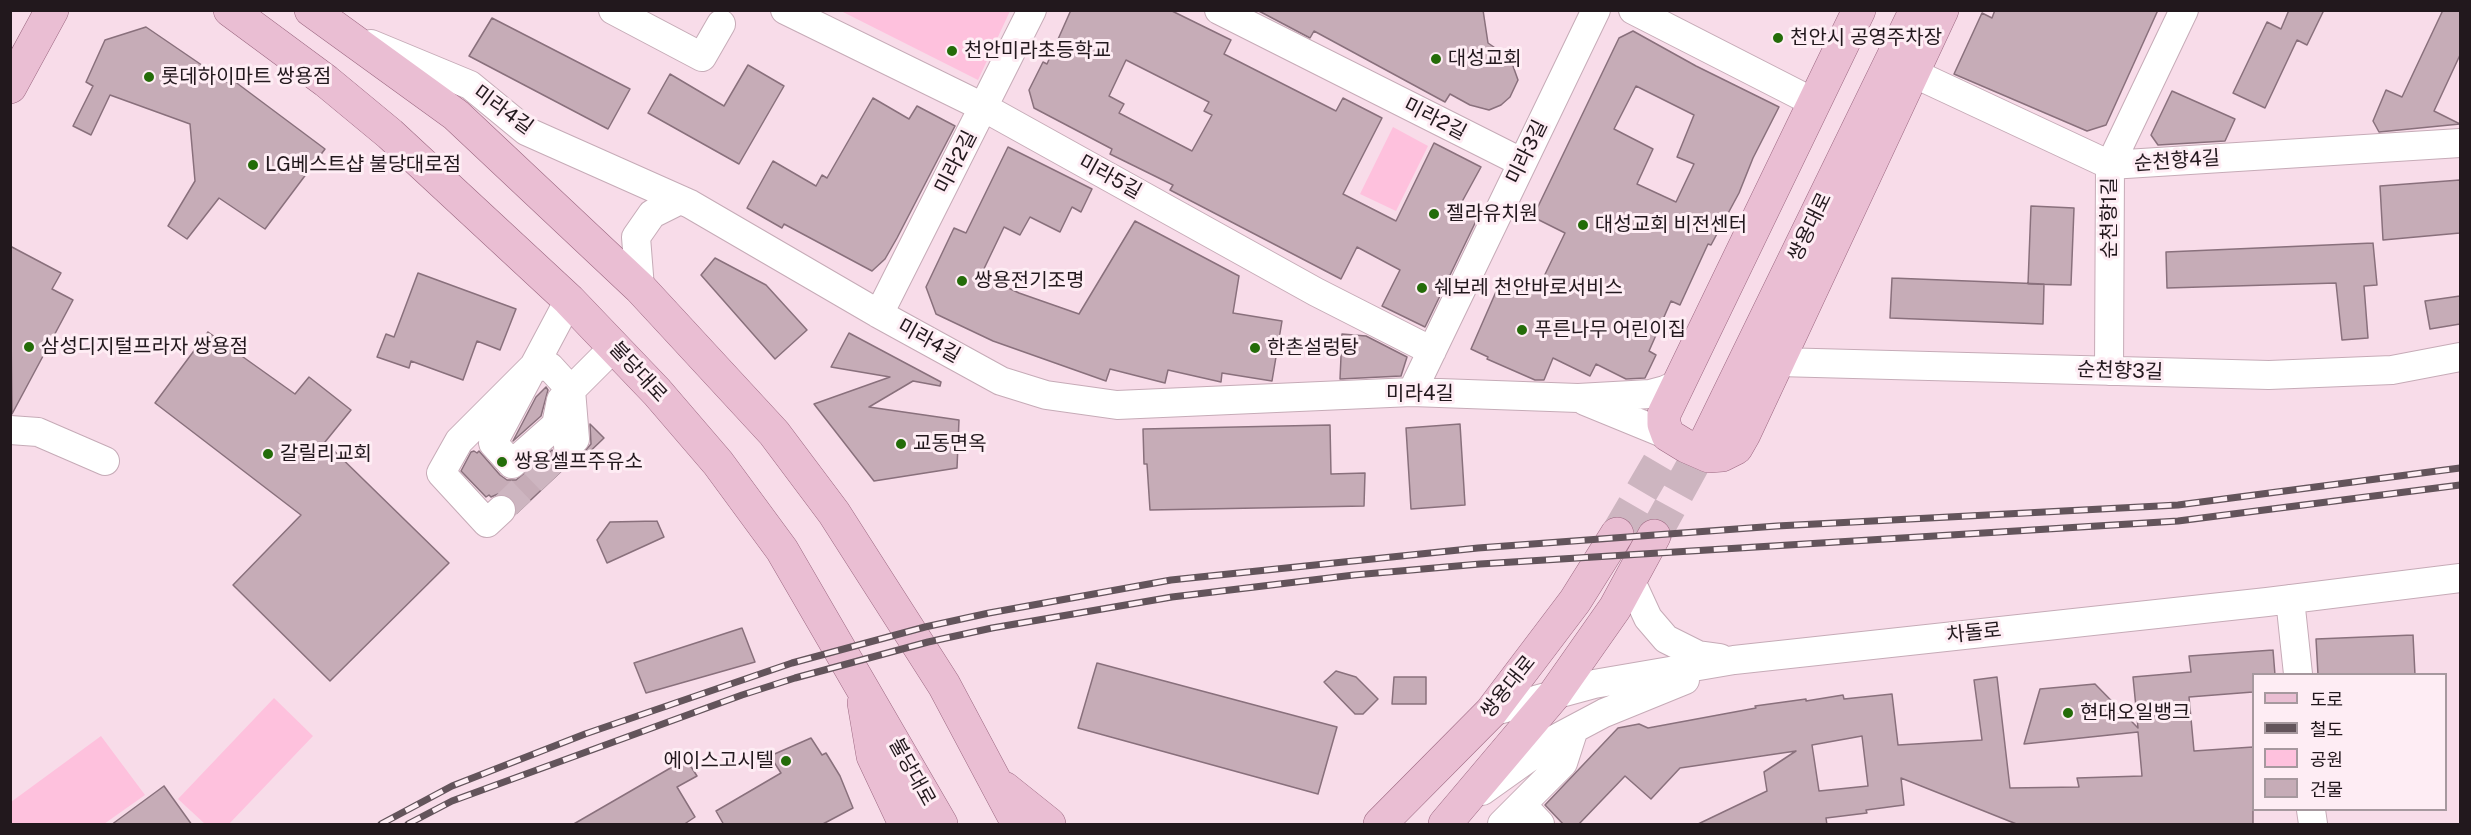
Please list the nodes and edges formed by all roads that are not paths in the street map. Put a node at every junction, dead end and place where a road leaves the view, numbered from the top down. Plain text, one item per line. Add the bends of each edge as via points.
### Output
1 (52, 10) edge
2 (75, 10) edge
3 (613, 10) edge
4 (785, 10) edge
5 (1032, 10) edge
6 (1219, 10) edge
7 (1596, 10) edge
8 (1633, 10) edge
9 (1859, 10) edge
10 (1882, 10) edge
11 (1916, 10) edge
12 (1942, 10) edge
13 (2184, 10) edge
14 (229, 11) edge
15 (326, 18) edge
16 (721, 24) dead end
17 (36, 39) junction
18 (1913, 73) junction
19 (10, 87) edge
20 (1815, 103) junction
21 (983, 107) junction
22 (2460, 143) edge
23 (1521, 162) junction
24 (2110, 165) junction
25 (680, 200) junction
26 (640, 288) junction
27 (568, 300) junction
28 (879, 314) junction
29 (615, 346) junction
30 (1432, 351) junction
31 (2460, 357) edge
32 (1778, 362) junction
33 (2109, 371) junction
34 (528, 377) junction
35 (1680, 383) junction
36 (571, 390) junction
37 (1412, 392) junction
38 (1578, 398) junction
39 (10, 430) edge
40 (562, 435) junction
41 (1684, 435) junction
42 (105, 461) dead end
43 (501, 510) tunnel mouth
44 (1617, 534) tunnel mouth
45 (1654, 536) tunnel mouth
46 (2460, 578) edge
47 (1630, 579) junction
48 (2290, 599) junction
49 (1734, 660) junction
50 (2298, 673) edge
51 (860, 680) junction
52 (1554, 695) junction
53 (1491, 711) junction
54 (1574, 729) junction
55 (995, 780) junction
56 (1531, 815) edge
57 (1453, 816) edge
58 (905, 825) edge
59 (941, 825) edge
60 (1018, 825) edge
61 (1049, 825) edge
62 (1380, 825) edge
63 (1502, 825) edge

1 - 17 main road
2 - 17 main road
3 - 16 street via 702,57
4 - 21 street, 미라5길
5 - 21 street, 미라2길
6 - 23 street, 미라2길
7 - 23 street, 미라3길
8 - 20 street
9 - 20 main road
10 - 41 main road, 쌍용대로
11 - 41 main road, 쌍용대로
12 - 18 main road
13 - 24 street, 순천향1길
14 - 27 main road, 불당대로 via 368,114
15 - 25 street, 미라4길 via 470,85 526,131
15 - 26 main road via 456,116
17 - 19 main road
18 - 24 street, 순천향4길
18 - 32 main road
20 - 35 main road
21 - 28 street, 미라2길
21 - 30 street, 미라5길
22 - 24 street, 순천향4길
23 - 30 street, 미라3길
24 - 33 street, 순천향1길
25 - 26 street via 652,214 636,237
25 - 28 street, 미라4길
26 - 55 main road via 774,434 834,513 944,685
27 - 29 main road, 불당대로
27 - 34 street
28 - 37 street, 미라4길 via 1001,381 1083,401 1117,405
29 - 36 street
29 - 51 main road, 불당대로 via 718,463 782,550
30 - 37 street, 미라3길
31 - 33 street, 순천향3길 via 2392,370 2269,375
32 - 33 street, 순천향3길
32 - 41 main road via 1737,448 1709,456 1686,446
34 - 36 street via 550,367
34 - 40 street
34 - 40 street via 493,443 512,464 535,443
34 - 43 street via 459,441 441,473 487,523
35 - 38 street, 미라4길 via 1650,394
35 - 41 main road via 1664,414 1664,423
36 - 40 street via 561,400
37 - 38 street, 미라4길
38 - 41 street
39 - 42 street via 38,432
44 - 53 main road, 쌍용대로 via 1575,601
45 - 47 main road, 쌍용대로
46 - 48 street, 차돌로
47 - 49 street via 1648,618 1666,639 1698,655
47 - 52 main road, 쌍용대로 via 1615,608
48 - 49 street, 차돌로
48 - 50 street
49 - 52 street, 차돌로 via 1594,684
49 - 54 street
51 - 58 main road via 873,756
51 - 59 main road, 불당대로
52 - 53 street, 차돌로
52 - 57 main road, 쌍용대로
53 - 62 main road, 쌍용대로
54 - 56 street via 1563,763
54 - 57 street via 1555,738
55 - 60 main road
55 - 61 main road
56 - 63 street

